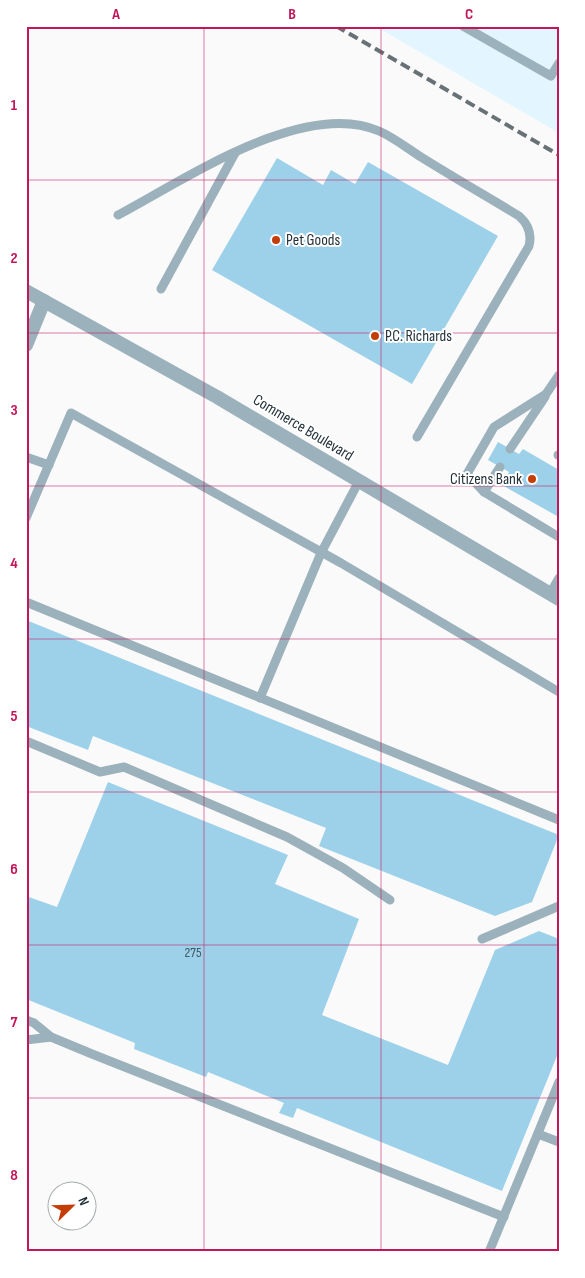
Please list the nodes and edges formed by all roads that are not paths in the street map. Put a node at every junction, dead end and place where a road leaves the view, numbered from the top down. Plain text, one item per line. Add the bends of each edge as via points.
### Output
1 (463, 26) edge
2 (559, 63) edge
3 (236, 152) junction
4 (118, 215) dead end
5 (161, 289) dead end
6 (26, 291) edge
7 (44, 301) junction
8 (26, 345) edge
9 (559, 375) edge
10 (546, 394) junction
11 (418, 437) dead end
12 (510, 449) dead end
13 (26, 457) edge
14 (49, 466) junction
15 (500, 467) dead end
16 (359, 481) junction
17 (484, 492) junction
18 (26, 518) edge
19 (559, 537) edge
20 (321, 553) junction
21 (559, 578) edge
22 (554, 597) edge
23 (26, 602) edge
24 (559, 692) edge
25 (260, 698) junction
26 (26, 741) edge
27 (559, 820) edge
28 (390, 900) dead end
29 (559, 906) edge
30 (482, 939) dead end
31 (26, 1020) edge
32 (52, 1037) junction
33 (26, 1040) edge
34 (559, 1082) edge
35 (538, 1134) junction
36 (559, 1142) edge
37 (504, 1217) junction
38 (489, 1252) edge

1 - 2 lane via 551,76
3 - 4 lane
3 - 5 lane
3 - 11 lane via 280,133 316,125 351,124 378,131 519,216 528,226 529,246
6 - 7 street, Commerce Boulevard
7 - 8 street
7 - 16 street, Commerce Boulevard
9 - 10 lane
10 - 12 lane
10 - 17 lane via 494,427 468,474
13 - 14 lane
14 - 18 lane
14 - 20 lane via 71,413
15 - 17 lane
16 - 20 lane
16 - 22 street, Commerce Boulevard
17 - 19 lane
20 - 24 lane
20 - 25 lane
21 - 22 lane
23 - 25 lane
25 - 27 lane
26 - 28 lane via 100,772 124,767 278,833 343,868
29 - 30 lane
31 - 32 lane
32 - 33 lane
32 - 37 lane
34 - 35 lane
35 - 36 lane
35 - 37 lane
37 - 38 lane

